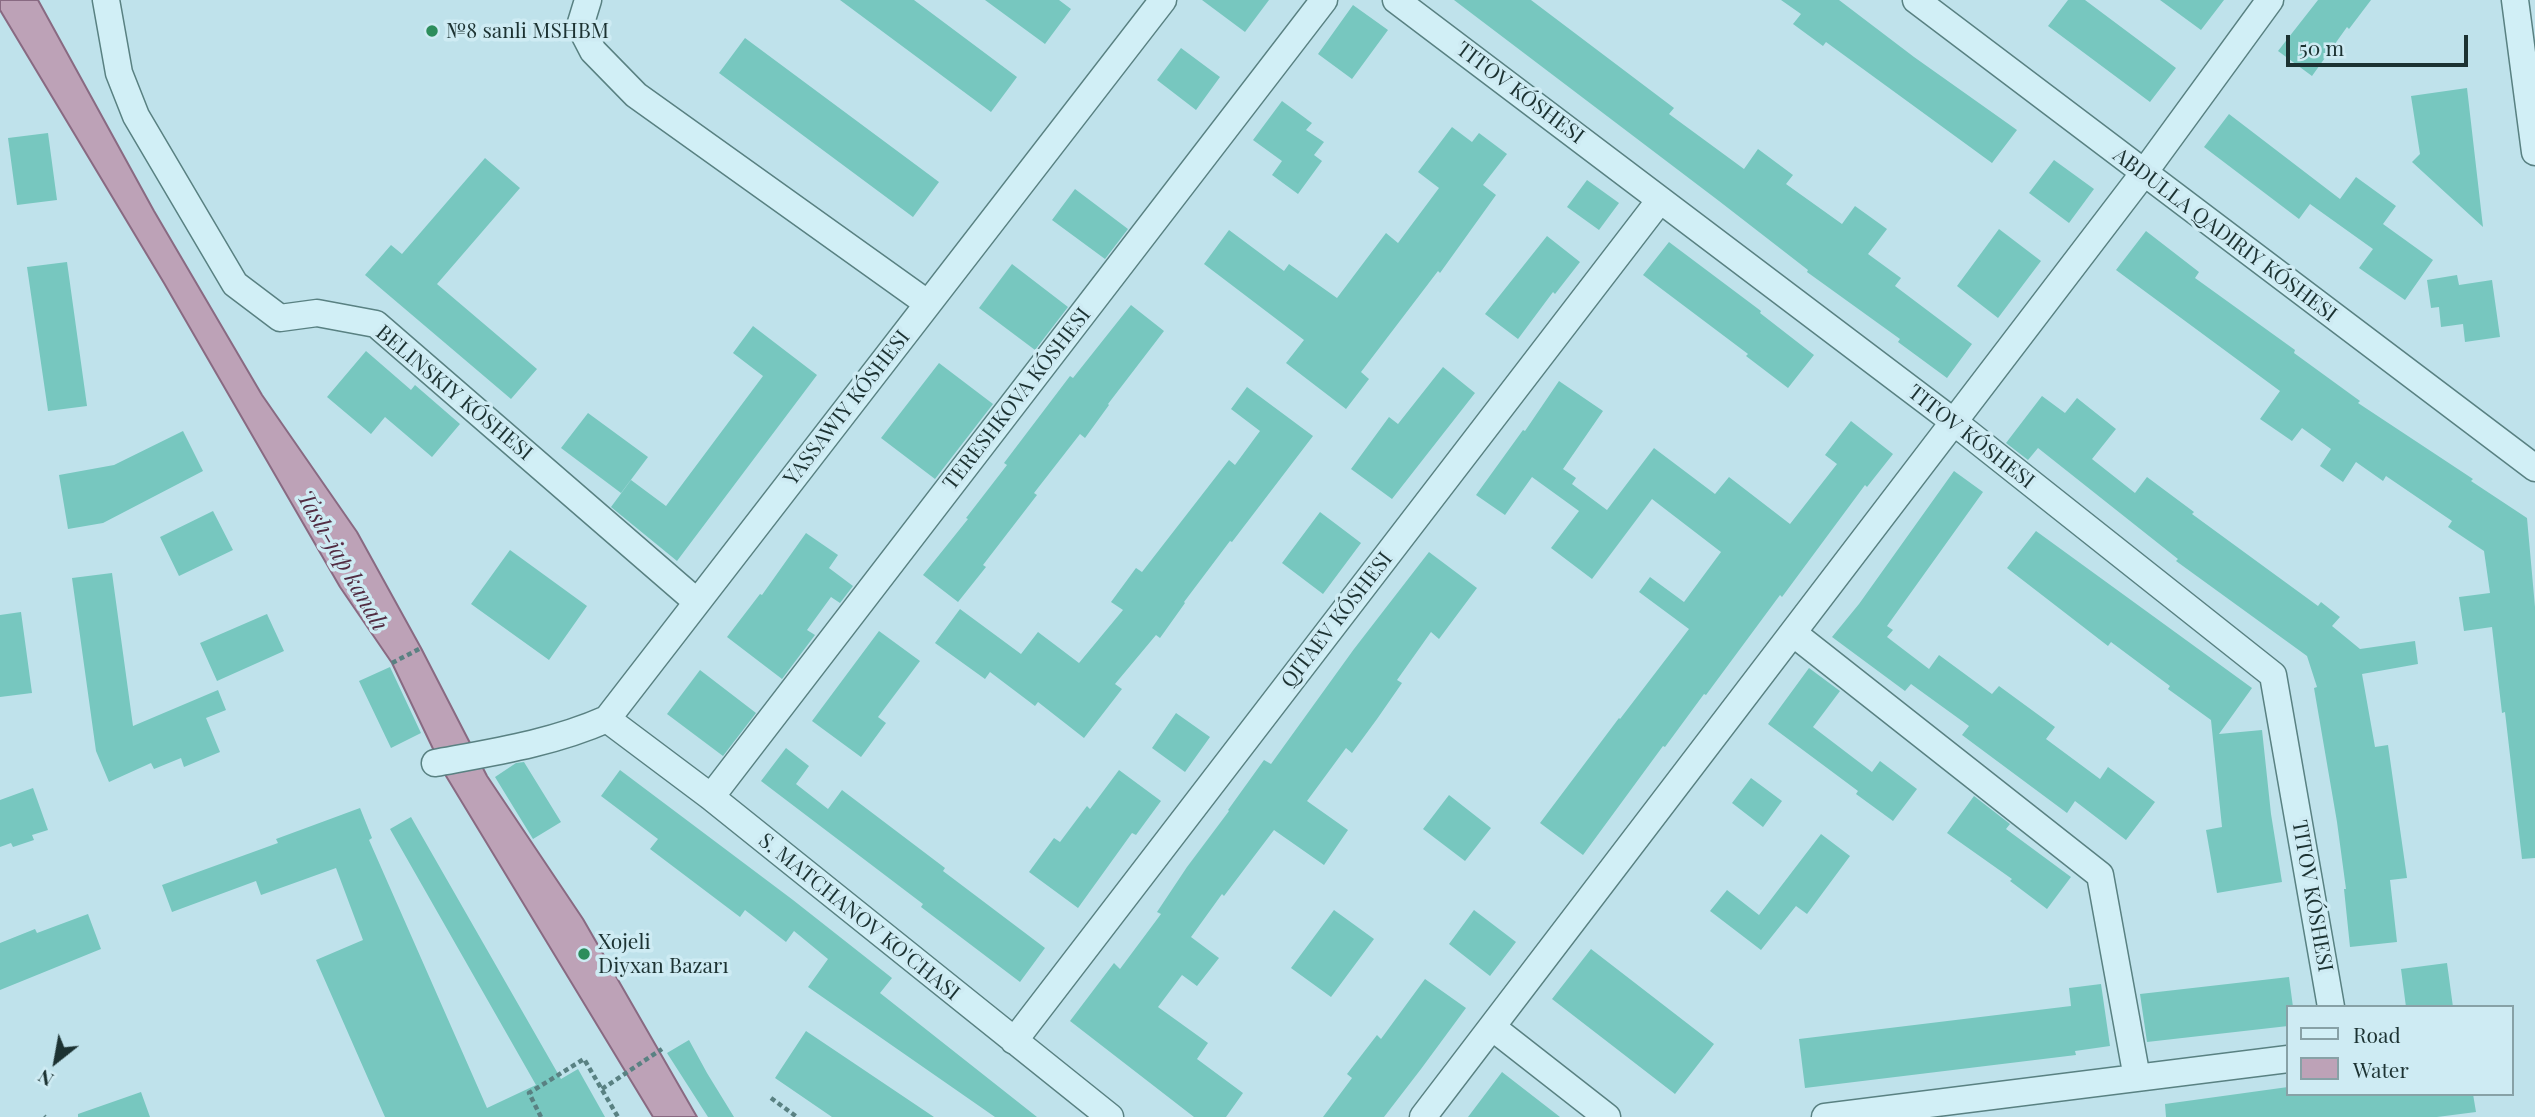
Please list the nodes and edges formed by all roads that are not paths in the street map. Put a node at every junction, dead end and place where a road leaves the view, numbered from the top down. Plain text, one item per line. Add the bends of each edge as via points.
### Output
1 (106, 0) edge
2 (588, 0) edge
3 (1163, 0) edge
4 (1324, 0) edge
5 (1396, 0) edge
6 (1916, 0) edge
7 (2270, 0) edge
8 (2515, 0) edge
9 (2527, 31) edge
10 (2535, 152) edge
11 (2143, 174) junction
12 (1660, 200) junction
13 (927, 303) junction
14 (1954, 422) junction
15 (2535, 468) edge
16 (697, 602) junction
17 (1793, 633) junction
18 (607, 719) junction
19 (435, 762) dead end
20 (711, 797) junction
21 (2332, 1005) edge
22 (1492, 1027) junction
23 (1014, 1041) junction
24 (2286, 1059) edge
25 (2137, 1079) junction
26 (2010, 1106) edge
27 (1110, 1117) edge
28 (1423, 1117) edge
29 (1606, 1117) edge
30 (1825, 1117) edge

1 - 16 street, BELINSKIY KÓSHESI via 119,73 136,116 235,284 280,318 317,313 376,324
2 - 13 street via 580,26 584,34 593,51 636,95
3 - 13 street, YASSAWIY KÓSHESI
4 - 20 street, TERESHKOVA KÓSHESI
5 - 12 street, TITOV KÓSHESI
6 - 11 street
7 - 11 street
8 - 9 street
9 - 10 street
11 - 14 street
11 - 15 street
12 - 14 street, TITOV KÓSHESI
12 - 23 street, QITAEV KÓSHESI
13 - 16 street, YASSAWIY KÓSHESI
14 - 17 street
14 - 21 street, TITOV KÓSHESI via 2273,675
16 - 18 street, YASSAWIY KÓSHESI
17 - 22 street
17 - 25 street via 2100,875
18 - 19 street, YASSAWIY KÓSHESI via 574,734
18 - 20 street, S. MATCHANOV KO'CHASI
20 - 23 street, S. MATCHANOV KO'CHASI
22 - 28 street
22 - 29 street
23 - 27 street, S. MATCHANOV KO'CHASI
24 - 25 street
25 - 26 street
26 - 30 street

